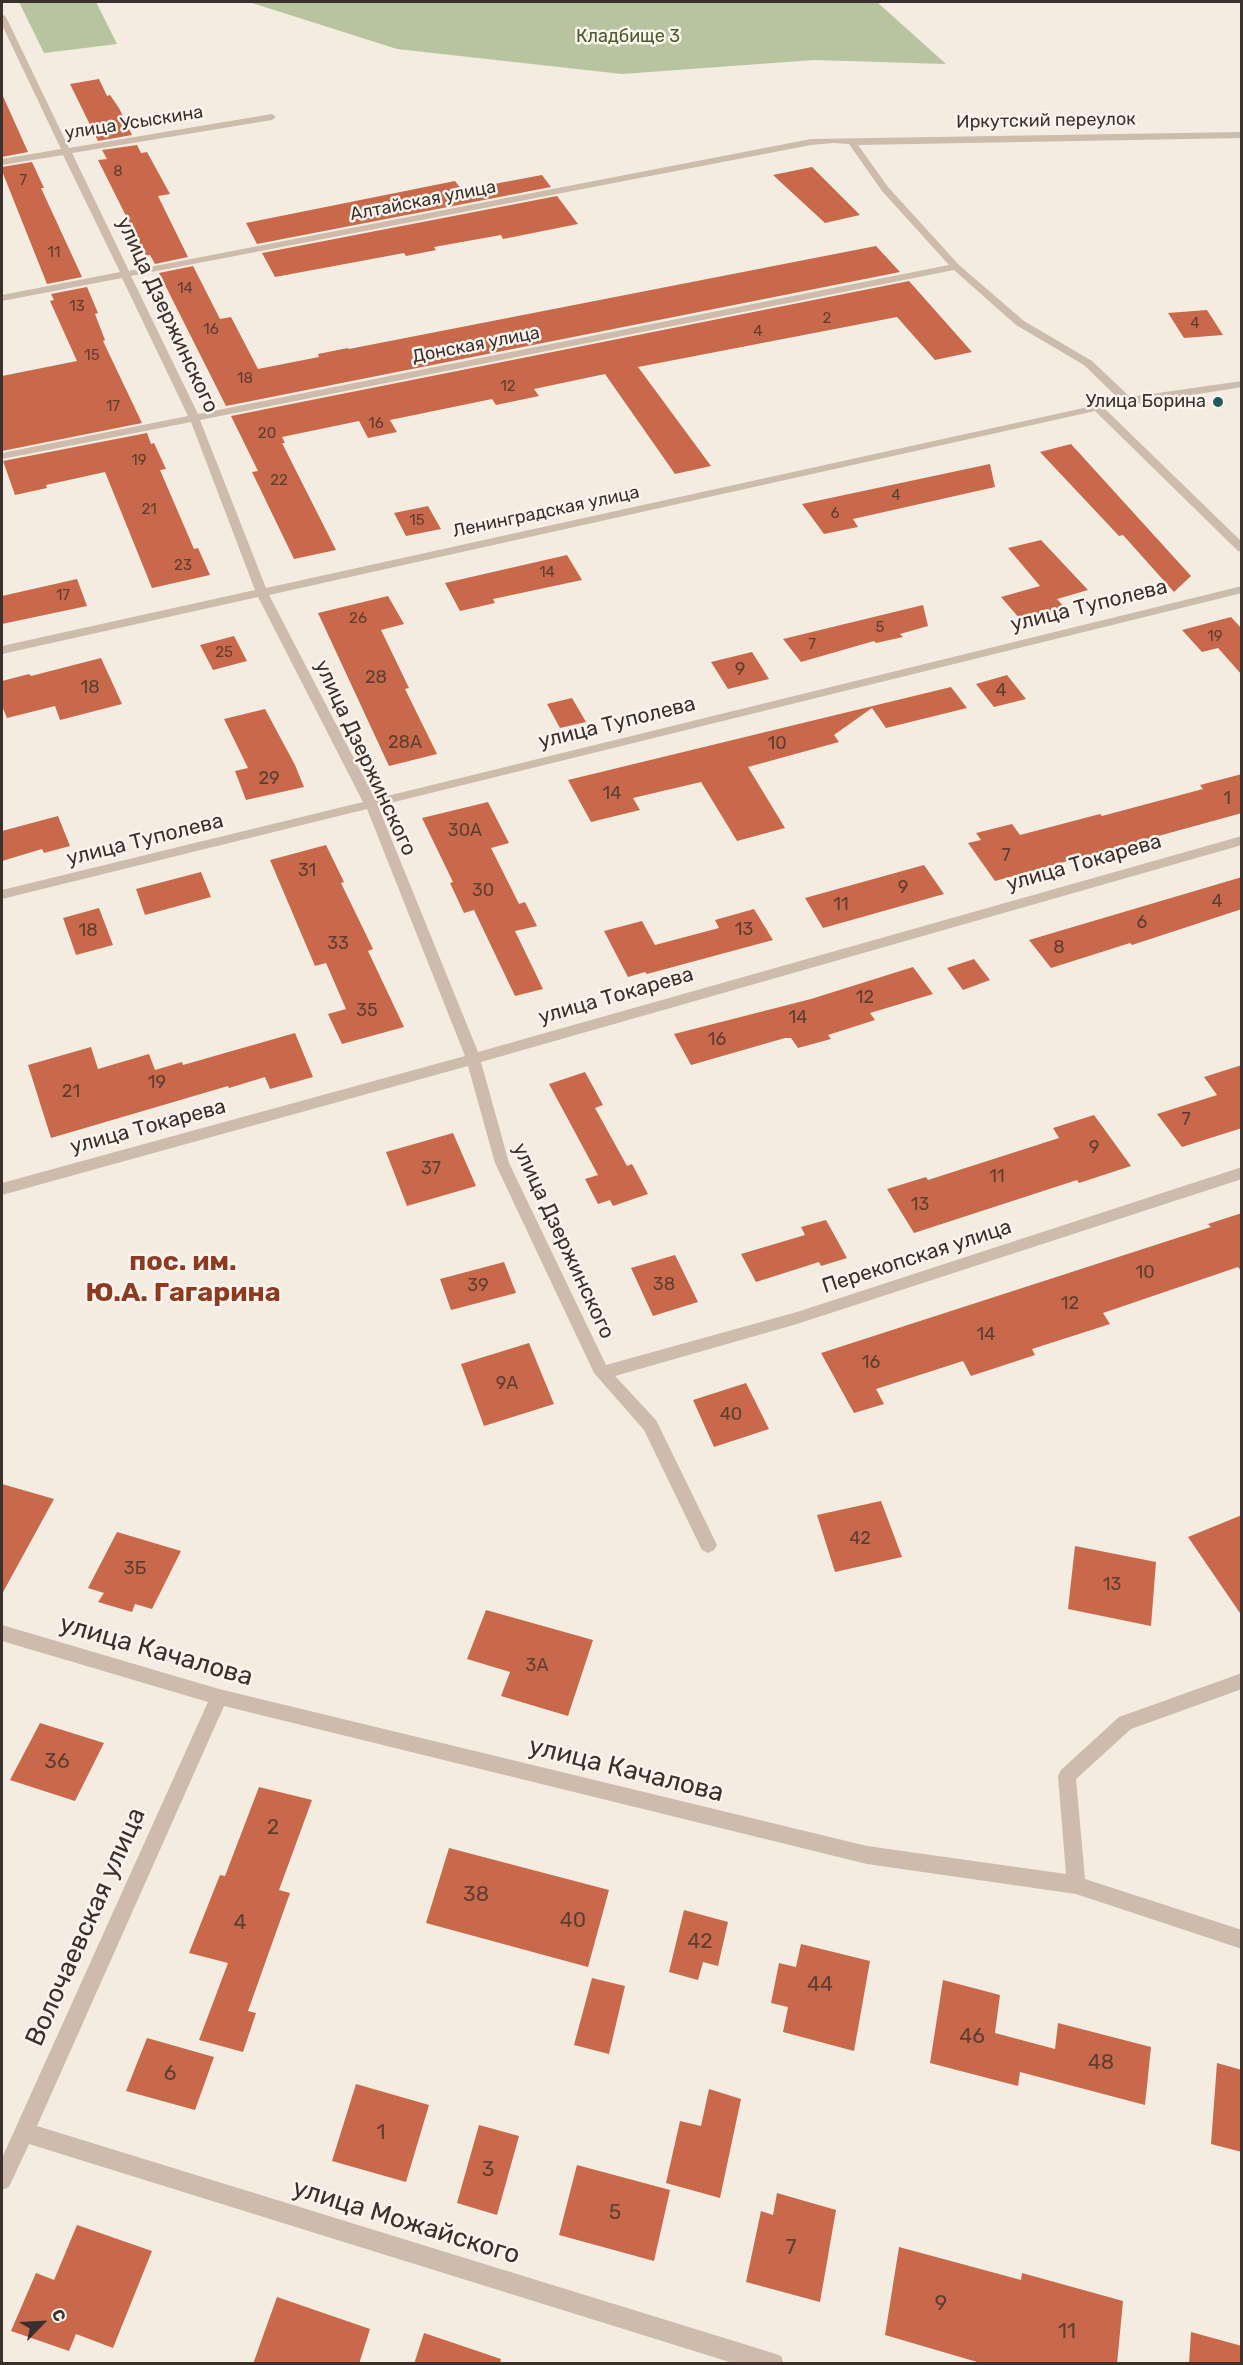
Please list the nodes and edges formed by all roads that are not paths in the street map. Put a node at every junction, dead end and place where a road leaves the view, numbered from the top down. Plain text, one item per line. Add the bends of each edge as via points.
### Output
1 (2, 17) edge
2 (272, 117) dead end
3 (1242, 135) edge
4 (852, 142) junction
5 (67, 151) junction
6 (2, 162) edge
7 (956, 267) junction
8 (126, 275) junction
9 (2, 298) edge
10 (1242, 384) edge
11 (1128, 401) junction
12 (1098, 408) junction
13 (194, 417) junction
14 (2, 456) edge
15 (1242, 549) edge
16 (1242, 589) edge
17 (262, 592) junction
18 (2, 650) edge
19 (370, 804) junction
20 (1242, 840) edge
21 (2, 895) edge
22 (472, 1059) junction
23 (1242, 1173) edge
24 (2, 1189) edge
25 (602, 1373) junction
26 (708, 1545) dead end
27 (2, 1633) edge
28 (1242, 1681) edge
29 (219, 1697) junction
30 (1076, 1885) junction
31 (1242, 1940) edge
32 (23, 2132) junction
33 (2, 2180) edge
34 (772, 2364) edge

1 - 5 street, улица Дзержинского via 11,46
2 - 5 street, улица Усыскина
3 - 4 street, Иркутский переулок
4 - 7 street via 885,189
4 - 8 street, Алтайская улица via 812,142
5 - 6 street, улица Усыскина
5 - 8 street, улица Дзержинского
7 - 11 street via 1020,323 1088,363
7 - 13 street, Донская улица
8 - 9 street, Алтайская улица
8 - 13 street, улица Дзержинского
10 - 11 street
11 - 12 street
12 - 15 street
12 - 17 street, Ленинградская улица
13 - 14 street, Донская улица
13 - 17 street, улица Дзержинского
16 - 19 street, улица Туполева
17 - 18 street, Ленинградская улица
17 - 19 street, улица Дзержинского
19 - 21 street, улица Туполева
19 - 22 street, улица Дзержинского
20 - 22 street, улица Токарева
22 - 24 street, улица Токарева
22 - 25 street, улица Дзержинского via 502,1162
23 - 25 street, Перекопская улица via 797,1318
25 - 26 street, улица Дзержинского via 650,1425
27 - 29 street, улица Качалова
28 - 30 street via 1125,1723 1067,1776
29 - 30 street, улица Качалова via 867,1856
29 - 32 street, Волочаевская улица
30 - 31 street, улица Качалова
32 - 33 street, Волочаевская улица
32 - 34 street, улица Можайского

